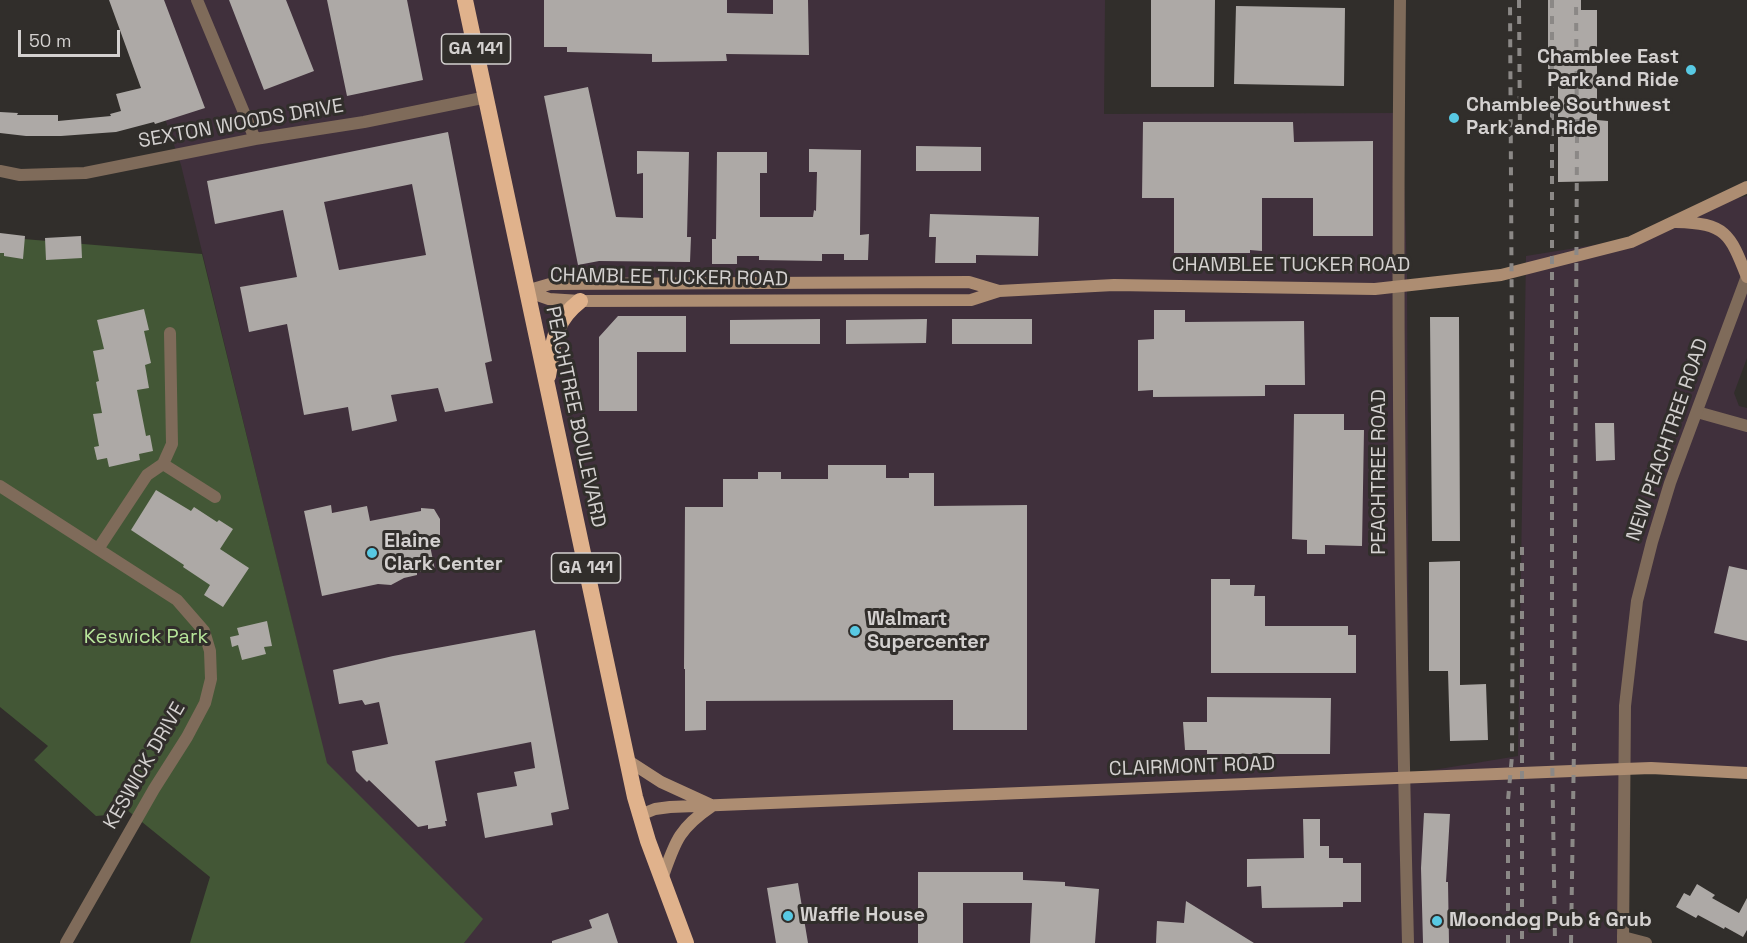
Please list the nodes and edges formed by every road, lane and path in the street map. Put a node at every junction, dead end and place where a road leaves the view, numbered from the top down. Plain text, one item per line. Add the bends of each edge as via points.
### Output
1 (197, 0) edge
2 (465, 0) edge
3 (1400, 0) edge
4 (487, 97) junction
5 (255, 139) junction
6 (0, 171) edge
7 (1747, 187) edge
8 (1672, 222) junction
9 (1747, 277) edge
10 (1398, 288) junction
11 (526, 291) junction
12 (999, 291) junction
13 (580, 301) junction
14 (170, 333) dead end
15 (546, 385) junction
16 (1697, 412) junction
17 (1747, 426) edge
18 (163, 464) junction
19 (0, 486) edge
20 (215, 497) dead end
21 (98, 549) junction
22 (627, 760) junction
23 (1624, 769) junction
24 (1747, 772) edge
25 (716, 805) junction
26 (640, 815) junction
27 (662, 879) junction
28 (1623, 940) edge
29 (66, 943) edge
30 (686, 943) edge
31 (1408, 943) edge
32 (1646, 943) edge

1 - 5 street
2 - 4 highway, PEACHTREE BOULEVARD / GA 141
3 - 10 street, PEACHTREE ROAD
4 - 5 street, SEXTON WOODS DRIVE
4 - 11 highway, PEACHTREE BOULEVARD / GA 141
5 - 6 street, SEXTON WOODS DRIVE via 85,173 20,175
7 - 8 main road, CHAMBLEE TUCKER ROAD
8 - 9 main road via 1713,226 1724,232 1733,243
8 - 10 main road, CHAMBLEE TUCKER ROAD via 1631,242 1572,259 1501,275
9 - 16 street, NEW PEACHTREE ROAD
10 - 12 main road, CHAMBLEE TUCKER ROAD via 1114,285
10 - 31 street, PEACHTREE ROAD
11 - 12 main road, CHAMBLEE TUCKER ROAD via 550,284 969,282
11 - 13 main road, CHAMBLEE TUCKER ROAD via 549,299
11 - 15 highway, PEACHTREE BOULEVARD / GA 141
12 - 13 main road, CHAMBLEE TUCKER ROAD via 970,300
13 - 15 highway via 558,324
14 - 18 street via 172,444
15 - 22 highway, PEACHTREE BOULEVARD / GA 141
16 - 17 street
16 - 23 street, NEW PEACHTREE ROAD via 1663,503 1637,601 1625,706
18 - 20 street
18 - 21 street via 147,475
19 - 21 street, KESWICK DRIVE
21 - 29 street, KESWICK DRIVE via 177,600 204,631 210,651 211,679 205,703 187,737
22 - 25 main road via 661,782
22 - 26 highway, PEACHTREE BOULEVARD / GA 141
23 - 24 main road, CLAIRMONT ROAD
23 - 25 main road, CLAIRMONT ROAD
23 - 28 street, NEW PEACHTREE ROAD
25 - 26 main road, CLAIRMONT ROAD via 662,808
25 - 27 main road via 683,829
26 - 27 highway, PEACHTREE BOULEVARD / GA 141
27 - 30 highway, PEACHTREE BOULEVARD / GA 141
28 - 32 street

